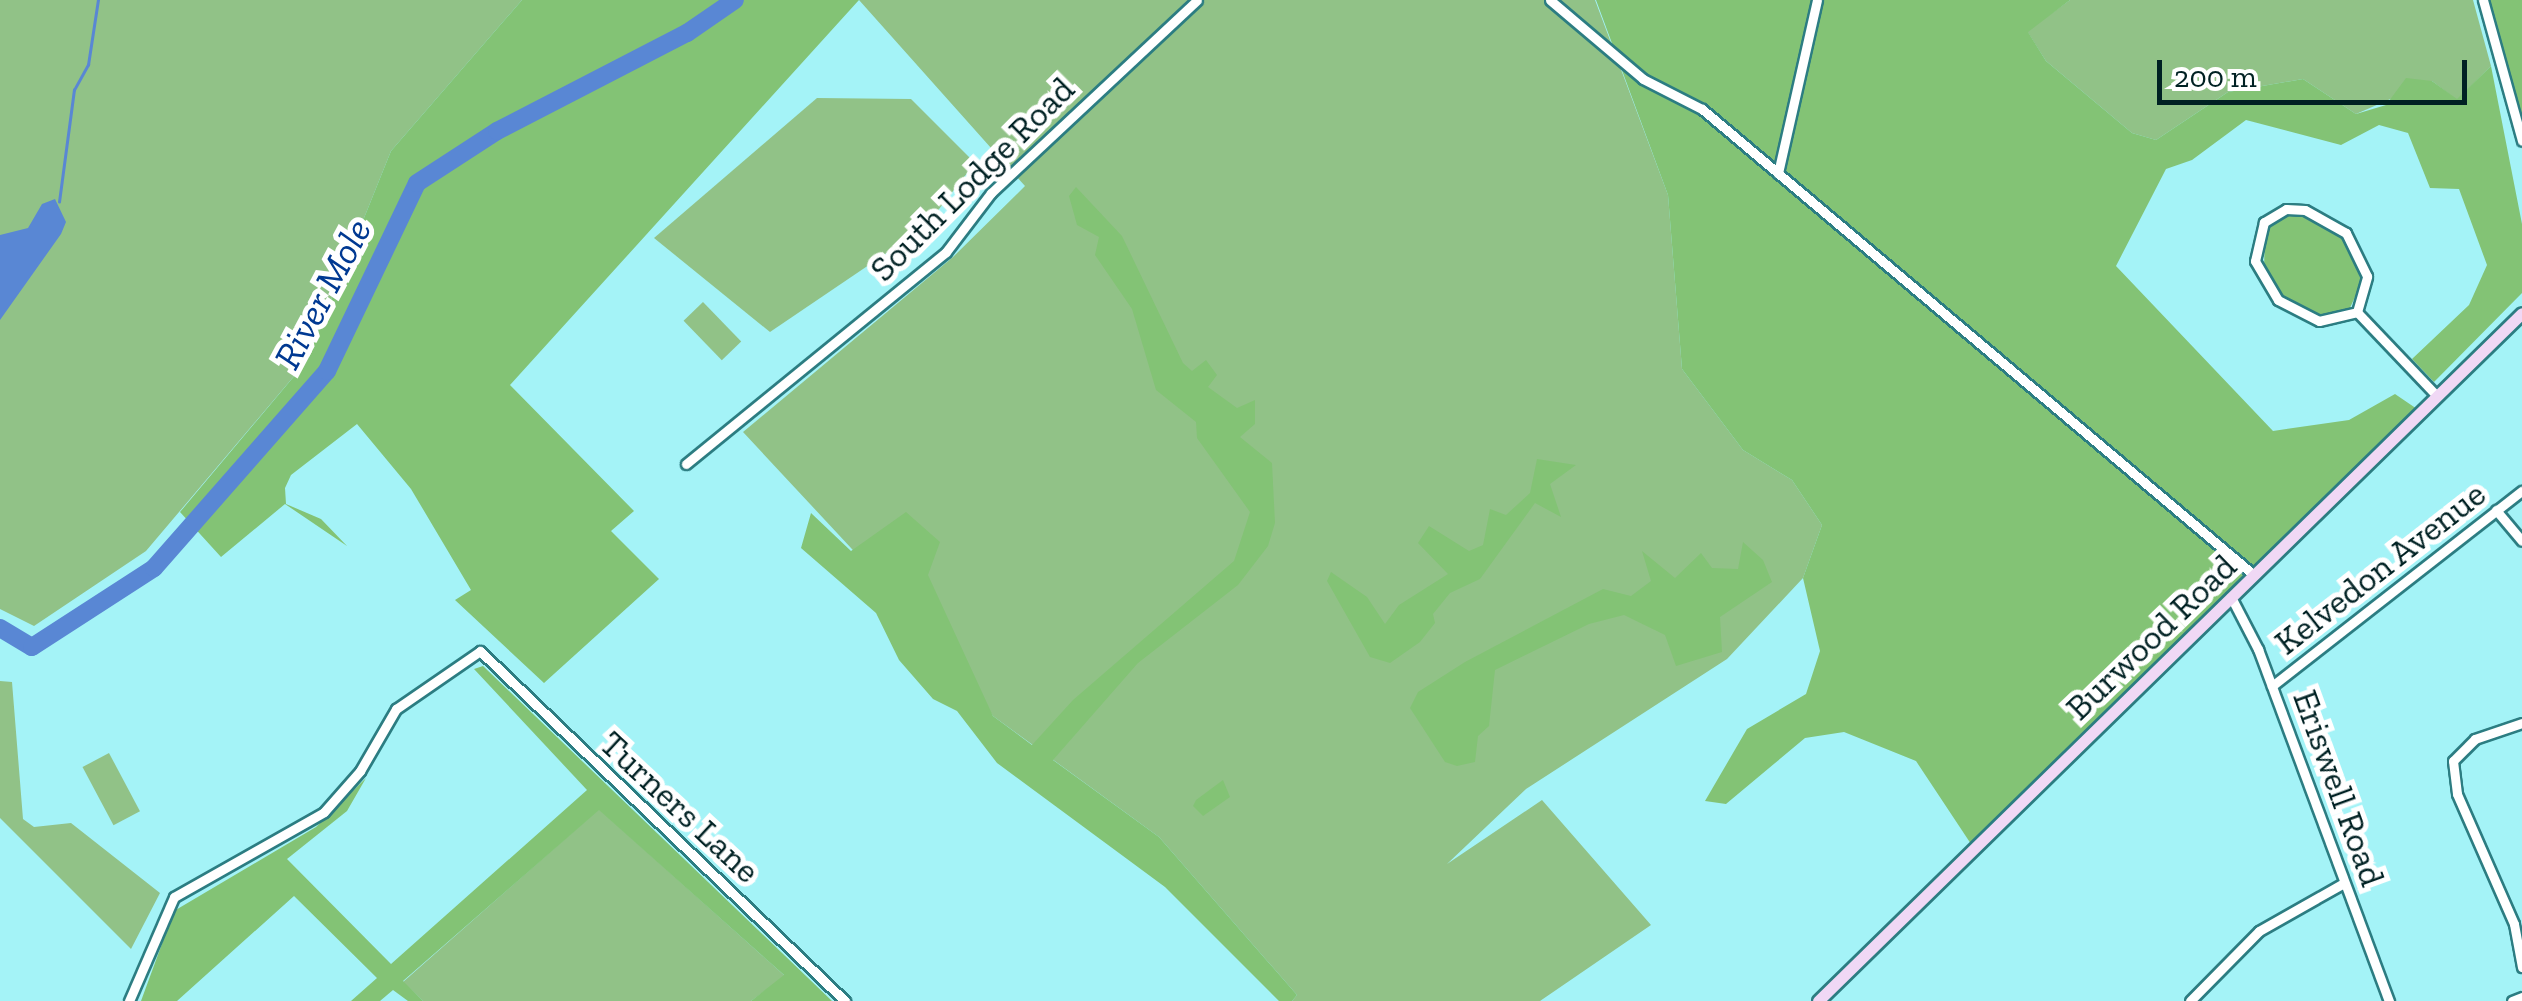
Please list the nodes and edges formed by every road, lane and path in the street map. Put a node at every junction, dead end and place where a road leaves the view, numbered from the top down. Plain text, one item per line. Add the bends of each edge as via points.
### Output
1 (1197, 0) edge
2 (1550, 0) edge
3 (1818, 0) edge
4 (2483, 0) edge
5 (2522, 141) edge
6 (1778, 173) junction
7 (2356, 312) junction
8 (2522, 313) edge
9 (2437, 396) junction
10 (686, 464) dead end
11 (2522, 491) edge
12 (2496, 510) junction
13 (2522, 541) edge
14 (2254, 575) junction
15 (2231, 597) junction
16 (2272, 686) junction
17 (2522, 723) edge
18 (2344, 883) junction
19 (2522, 968) edge
20 (2522, 997) edge
21 (129, 1001) edge
22 (844, 1001) edge
23 (1818, 1001) edge
24 (2190, 1001) edge
25 (2390, 1001) edge
26 (2512, 1001) edge

1 - 10 street, South Lodge Road via 991,192 946,252
2 - 6 street via 1643,80 1702,109
3 - 6 street
4 - 5 street
6 - 14 street
7 - 7 street via 2319,321 2278,300 2255,260 2264,222 2286,209 2305,210 2346,233 2367,276
7 - 9 street
8 - 9 street, Burwood Road
9 - 14 street, Burwood Road
11 - 12 street, Kelvedon Avenue
12 - 13 street
12 - 16 street, Kelvedon Avenue
14 - 15 street, Burwood Road
15 - 16 street, Eriswell Road via 2244,613
15 - 23 street, Burwood Road
16 - 18 street, Eriswell Road
17 - 19 street via 2475,740 2452,762 2457,794 2514,924
18 - 24 street via 2259,931
18 - 25 street, Eriswell Road
20 - 26 street
21 - 22 street, Turners Lane via 174,897 324,812 360,771 396,709 480,651

